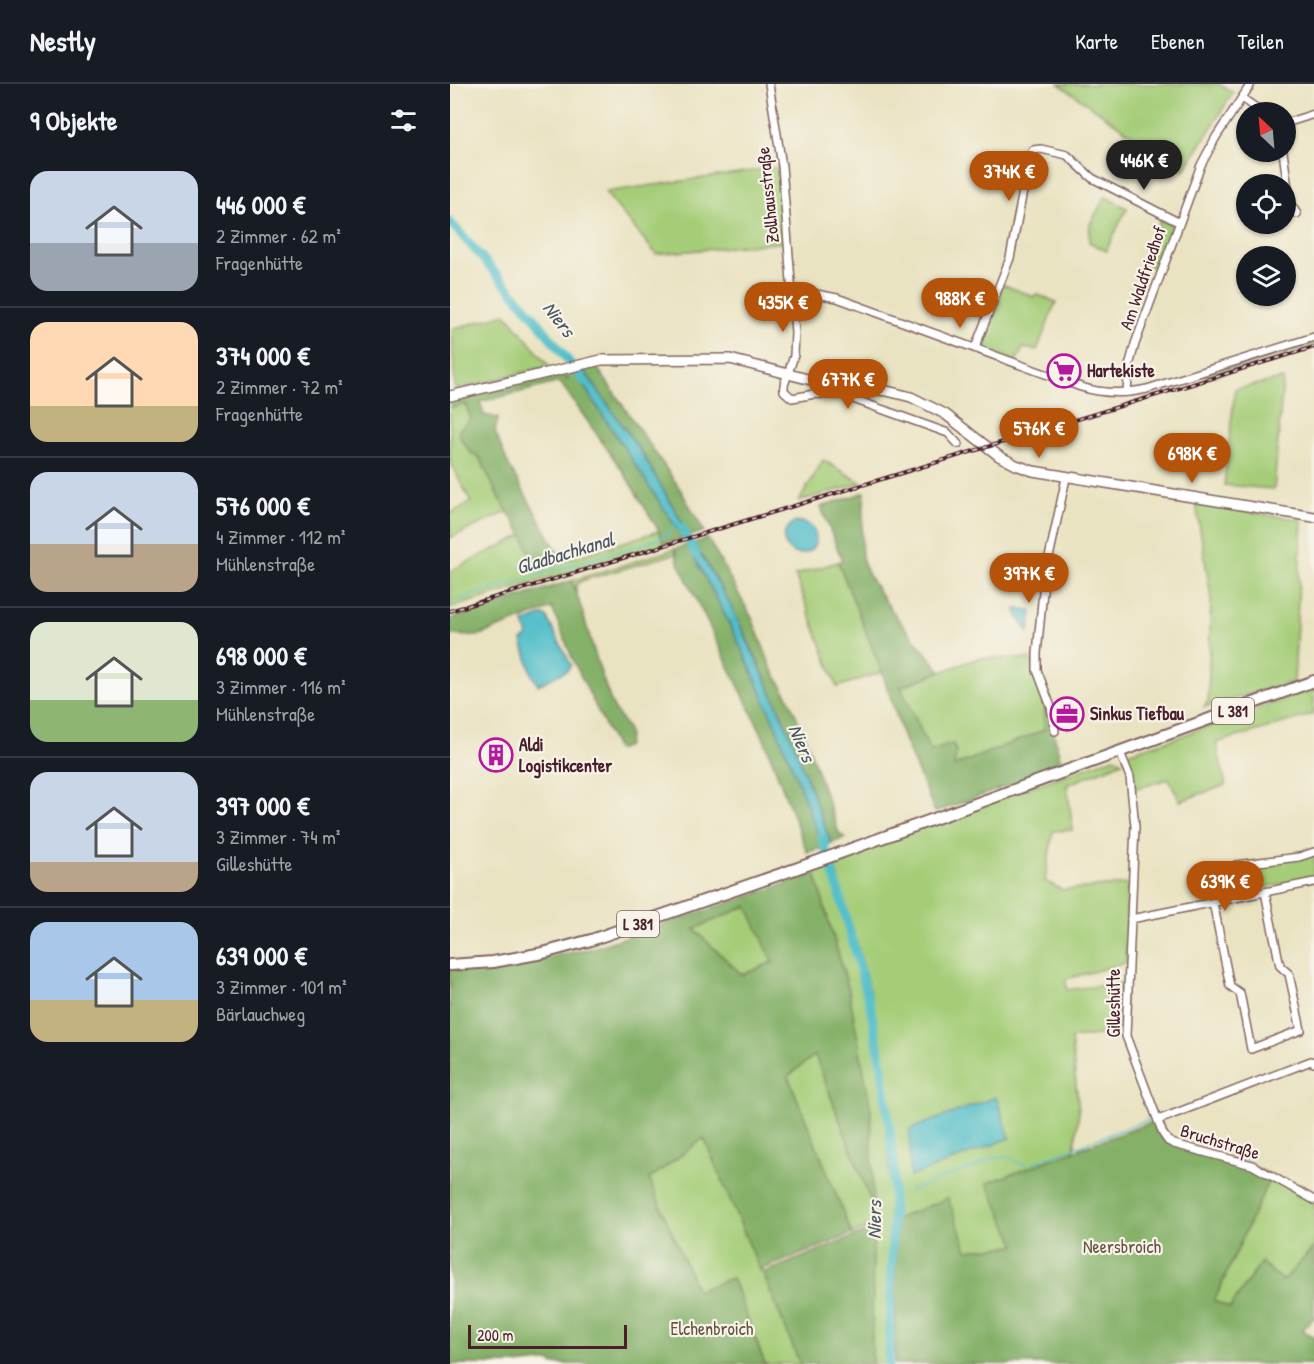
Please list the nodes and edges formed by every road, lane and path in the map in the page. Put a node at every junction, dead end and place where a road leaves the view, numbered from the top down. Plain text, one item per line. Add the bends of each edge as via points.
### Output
1 (769, 84) edge
2 (1251, 84) edge
3 (1242, 98) junction
4 (1248, 102) edge
5 (1314, 114) edge
6 (1296, 120) edge
7 (1284, 162) edge
8 (1297, 214) dead end
9 (1178, 222) junction
10 (792, 294) junction
11 (1314, 337) edge
12 (975, 348) junction
13 (789, 374) junction
14 (1127, 392) junction
15 (450, 396) edge
16 (958, 444) dead end
17 (1066, 478) junction
18 (1314, 517) edge
19 (1314, 681) edge
20 (1054, 731) dead end
21 (1120, 752) junction
22 (1314, 852) edge
23 (1314, 882) edge
24 (1265, 892) junction
25 (1242, 896) junction
26 (1213, 902) junction
27 (1131, 919) junction
28 (450, 965) edge
29 (1314, 1063) edge
30 (1158, 1120) junction
31 (1314, 1200) edge

1 - 10 street, Zollhausstraße via 781,159
2 - 3 street, Am Waldfriedhof
3 - 4 street
3 - 9 street, Am Waldfriedhof via 1203,159
5 - 6 street
7 - 8 street via 1290,203
9 - 12 street via 1095,180 1065,154 1039,149 1031,152 1011,258
9 - 14 street, Am Waldfriedhof via 1132,354
10 - 12 street via 837,298
10 - 13 street, Zollhausstraße via 795,348
11 - 14 street
12 - 14 street via 1081,387
13 - 15 street via 720,359 615,359
13 - 16 street via 784,388 791,398 815,393 849,397 948,433
13 - 17 street via 920,400 1004,459 1029,470
17 - 18 street
17 - 20 street via 1044,581 1037,653 1037,670 1051,706
19 - 21 main road, L 381
21 - 27 street, Gilleshütte via 1130,777 1135,822
21 - 28 main road, L 381 via 591,940 493,962
22 - 25 street via 1236,865
23 - 24 street
24 - 25 street
24 - 26 street via 1280,966 1289,974 1301,1030 1251,1048 1240,993 1230,986
25 - 26 street
26 - 27 street
27 - 30 street, Gilleshütte via 1126,1036
29 - 30 street
30 - 31 street, Bruchstraße via 1170,1142 1251,1166

